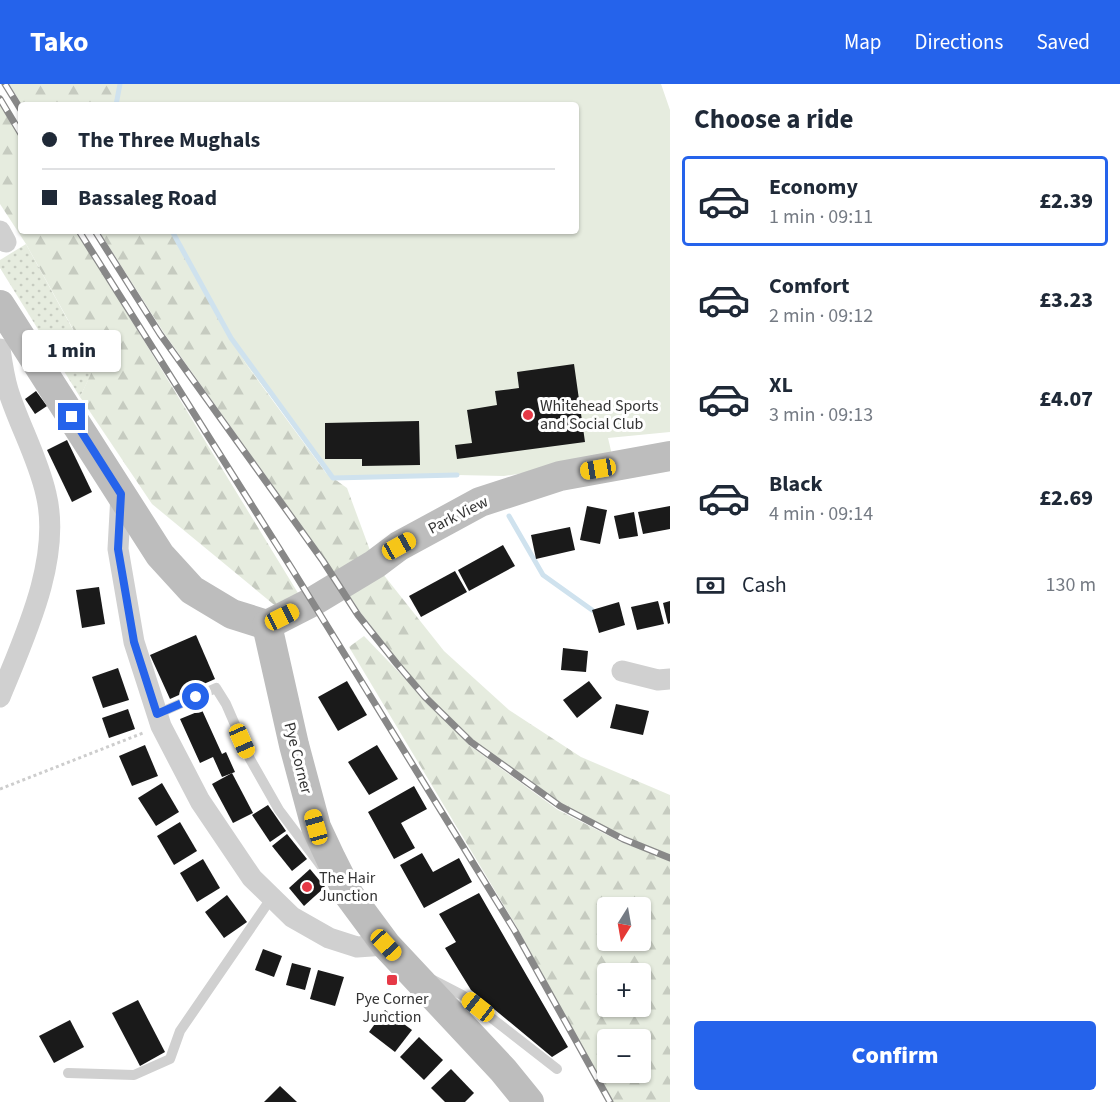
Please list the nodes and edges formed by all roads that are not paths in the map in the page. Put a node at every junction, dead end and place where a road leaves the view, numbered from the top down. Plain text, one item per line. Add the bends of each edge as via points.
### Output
1 (5, 313) edge
2 (0, 349) edge
3 (670, 456) edge
4 (121, 494) junction
5 (267, 625) junction
6 (622, 671) dead end
7 (670, 680) edge
8 (0, 698) edge
9 (159, 720) junction
10 (349, 895) junction
11 (272, 897) junction
12 (386, 945) junction
13 (406, 966) junction
14 (557, 1070) dead end
15 (68, 1073) dead end
16 (529, 1102) edge

1 - 2 street
1 - 4 street
2 - 8 street via 8,390 37,463 51,518 45,575
3 - 5 street, Park View via 560,476 480,502
4 - 5 street via 160,555 192,590 232,614
4 - 9 street via 118,549 134,642
5 - 10 street, Pye Corner via 316,827
6 - 7 street
9 - 10 lane via 216,688 279,810 317,862
9 - 11 street via 200,801 252,878
10 - 12 street, Pye Corner
11 - 12 street via 292,917 329,938 357,947
11 - 15 lane via 180,1031 170,1059 134,1075
12 - 13 street, Pye Corner
13 - 14 lane via 462,995
13 - 16 street, Pye Corner

